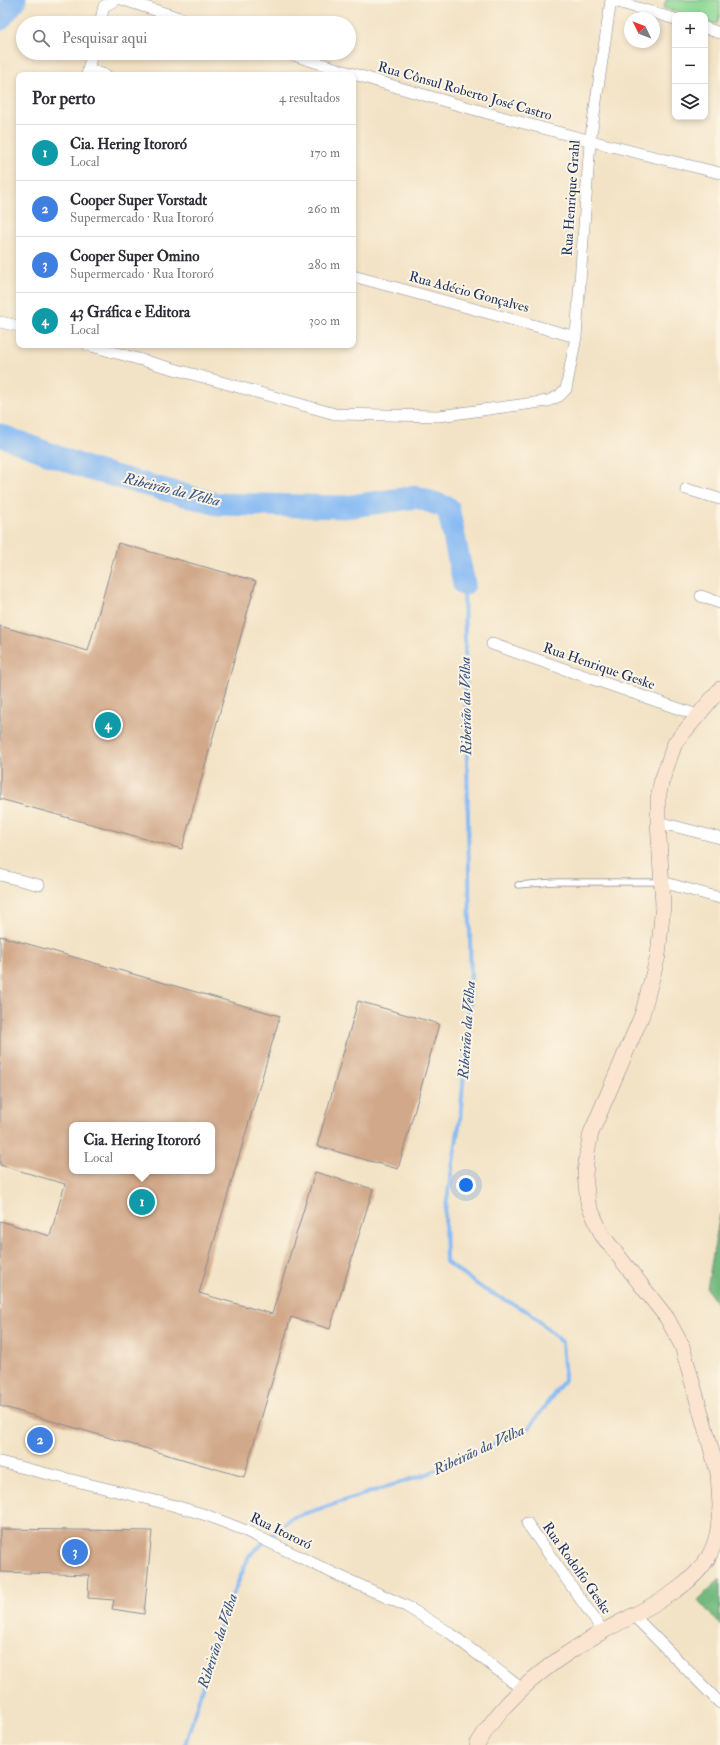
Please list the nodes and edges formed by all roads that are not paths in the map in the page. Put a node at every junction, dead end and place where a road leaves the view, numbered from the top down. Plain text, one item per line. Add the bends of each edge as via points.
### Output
1 (116, 0) edge
2 (124, 0) edge
3 (611, 0) edge
4 (102, 16) edge
5 (173, 16) edge
6 (672, 18) edge
7 (708, 29) edge
8 (720, 33) edge
9 (91, 60) edge
10 (305, 60) edge
11 (88, 72) edge
12 (336, 72) edge
13 (356, 78) edge
14 (590, 142) junction
15 (720, 173) edge
16 (356, 277) edge
17 (0, 322) edge
18 (16, 322) edge
19 (576, 337) junction
20 (99, 348) edge
21 (686, 489) dead end
22 (720, 499) edge
23 (701, 596) dead end
24 (720, 603) edge
25 (492, 644) dead end
26 (720, 688) edge
27 (696, 715) junction
28 (658, 822) junction
29 (720, 838) edge
30 (0, 875) edge
31 (662, 882) junction
32 (39, 885) dead end
33 (518, 885) dead end
34 (720, 898) edge
35 (0, 1462) edge
36 (720, 1505) edge
37 (527, 1523) dead end
38 (633, 1615) junction
39 (603, 1631) junction
40 (522, 1689) junction
41 (720, 1703) edge
42 (477, 1745) edge

1 - 4 street via 104,6
2 - 5 street
3 - 6 street
3 - 14 street, Rua Henrique Grahl
7 - 8 street
9 - 11 street
10 - 12 street, Rua Cônsul Roberto José Castro
13 - 14 street, Rua Cônsul Roberto José Castro
14 - 15 street, Rua Cônsul Roberto José Castro
14 - 19 street, Rua Henrique Grahl
16 - 19 street, Rua Adécio Gonçalves
17 - 18 street
19 - 20 street, Rua Henrique Grahl via 566,389 559,396 548,401 440,416 335,414
21 - 22 street
23 - 24 street
25 - 27 street, Rua Henrique Geske
26 - 27 main road
27 - 28 main road via 675,743 667,762 658,799
28 - 29 street
28 - 31 main road
30 - 32 street
31 - 33 lane via 554,882
31 - 34 street
31 - 36 main road via 663,905 658,956 642,1015 591,1133 586,1153 588,1203 602,1235 667,1318 682,1346 718,1473
35 - 40 street, Rua Itororó via 179,1507 244,1530 425,1616
36 - 38 main road via 718,1534 708,1557 691,1579
37 - 39 street, Rua Rodolfo Geske
38 - 39 main road
38 - 41 street
39 - 40 main road via 559,1659
40 - 42 main road via 498,1714

